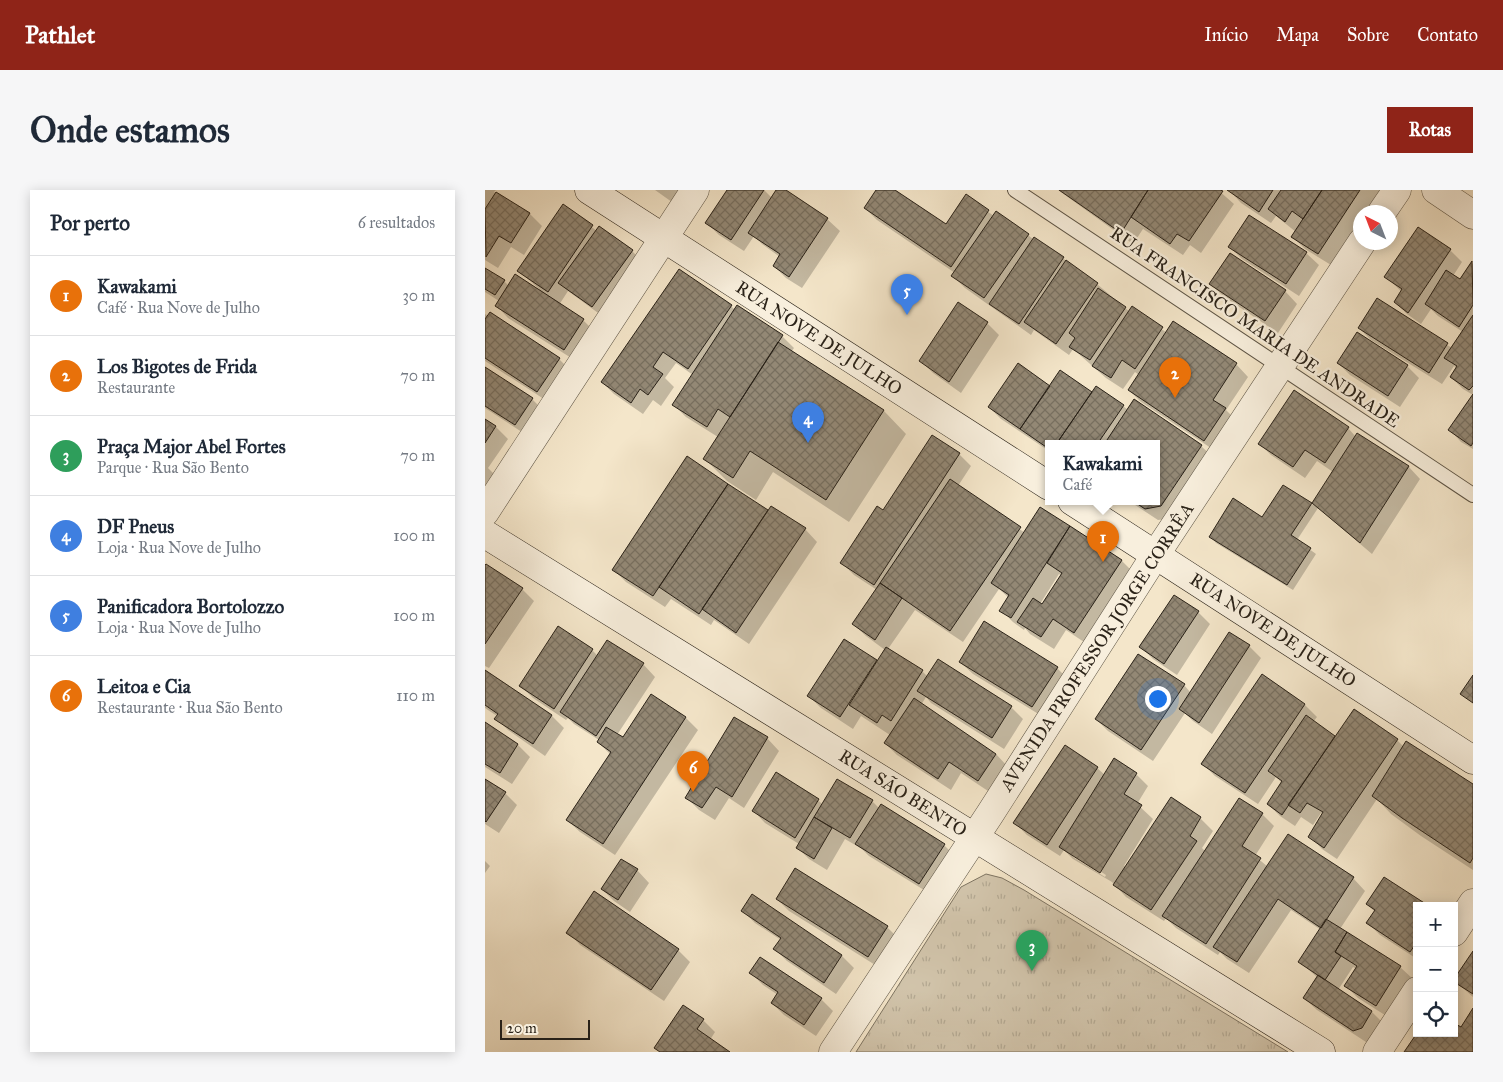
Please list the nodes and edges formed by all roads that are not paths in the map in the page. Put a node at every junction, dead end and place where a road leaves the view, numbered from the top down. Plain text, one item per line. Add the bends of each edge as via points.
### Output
1 (589, 190) edge
2 (695, 190) edge
3 (1015, 190) edge
4 (1397, 190) edge
5 (1436, 190) edge
6 (1387, 205) edge
7 (1473, 215) edge
8 (663, 238) junction
9 (1357, 250) edge
10 (1280, 366) junction
11 (1045, 483) edge
12 (1473, 495) edge
13 (1078, 505) edge
14 (485, 512) edge
15 (485, 534) edge
16 (1156, 554) junction
17 (1473, 760) edge
18 (974, 837) junction
19 (1473, 903) edge
20 (1458, 926) edge
21 (1416, 992) edge
22 (833, 1052) edge
23 (1321, 1052) edge
24 (1377, 1052) edge

1 - 8 street, RUA NOVE DE JULHO
2 - 8 street
3 - 10 lane, RUA FRANCISCO MARIA DE ANDRADE
4 - 6 street
5 - 7 street
8 - 11 street, RUA NOVE DE JULHO
8 - 14 street
9 - 10 street, AVENIDA PROFESSOR JORGE CORRÊA
10 - 12 lane, RUA FRANCISCO MARIA DE ANDRADE
10 - 16 street, AVENIDA PROFESSOR JORGE CORRÊA
13 - 16 street, RUA NOVE DE JULHO
15 - 18 street, RUA SÃO BENTO
16 - 17 street, RUA NOVE DE JULHO
16 - 18 street, AVENIDA PROFESSOR JORGE CORRÊA
18 - 22 street, AVENIDA PROFESSOR JORGE CORRÊA
18 - 23 street, RUA SÃO BENTO
19 - 20 street
21 - 24 street

